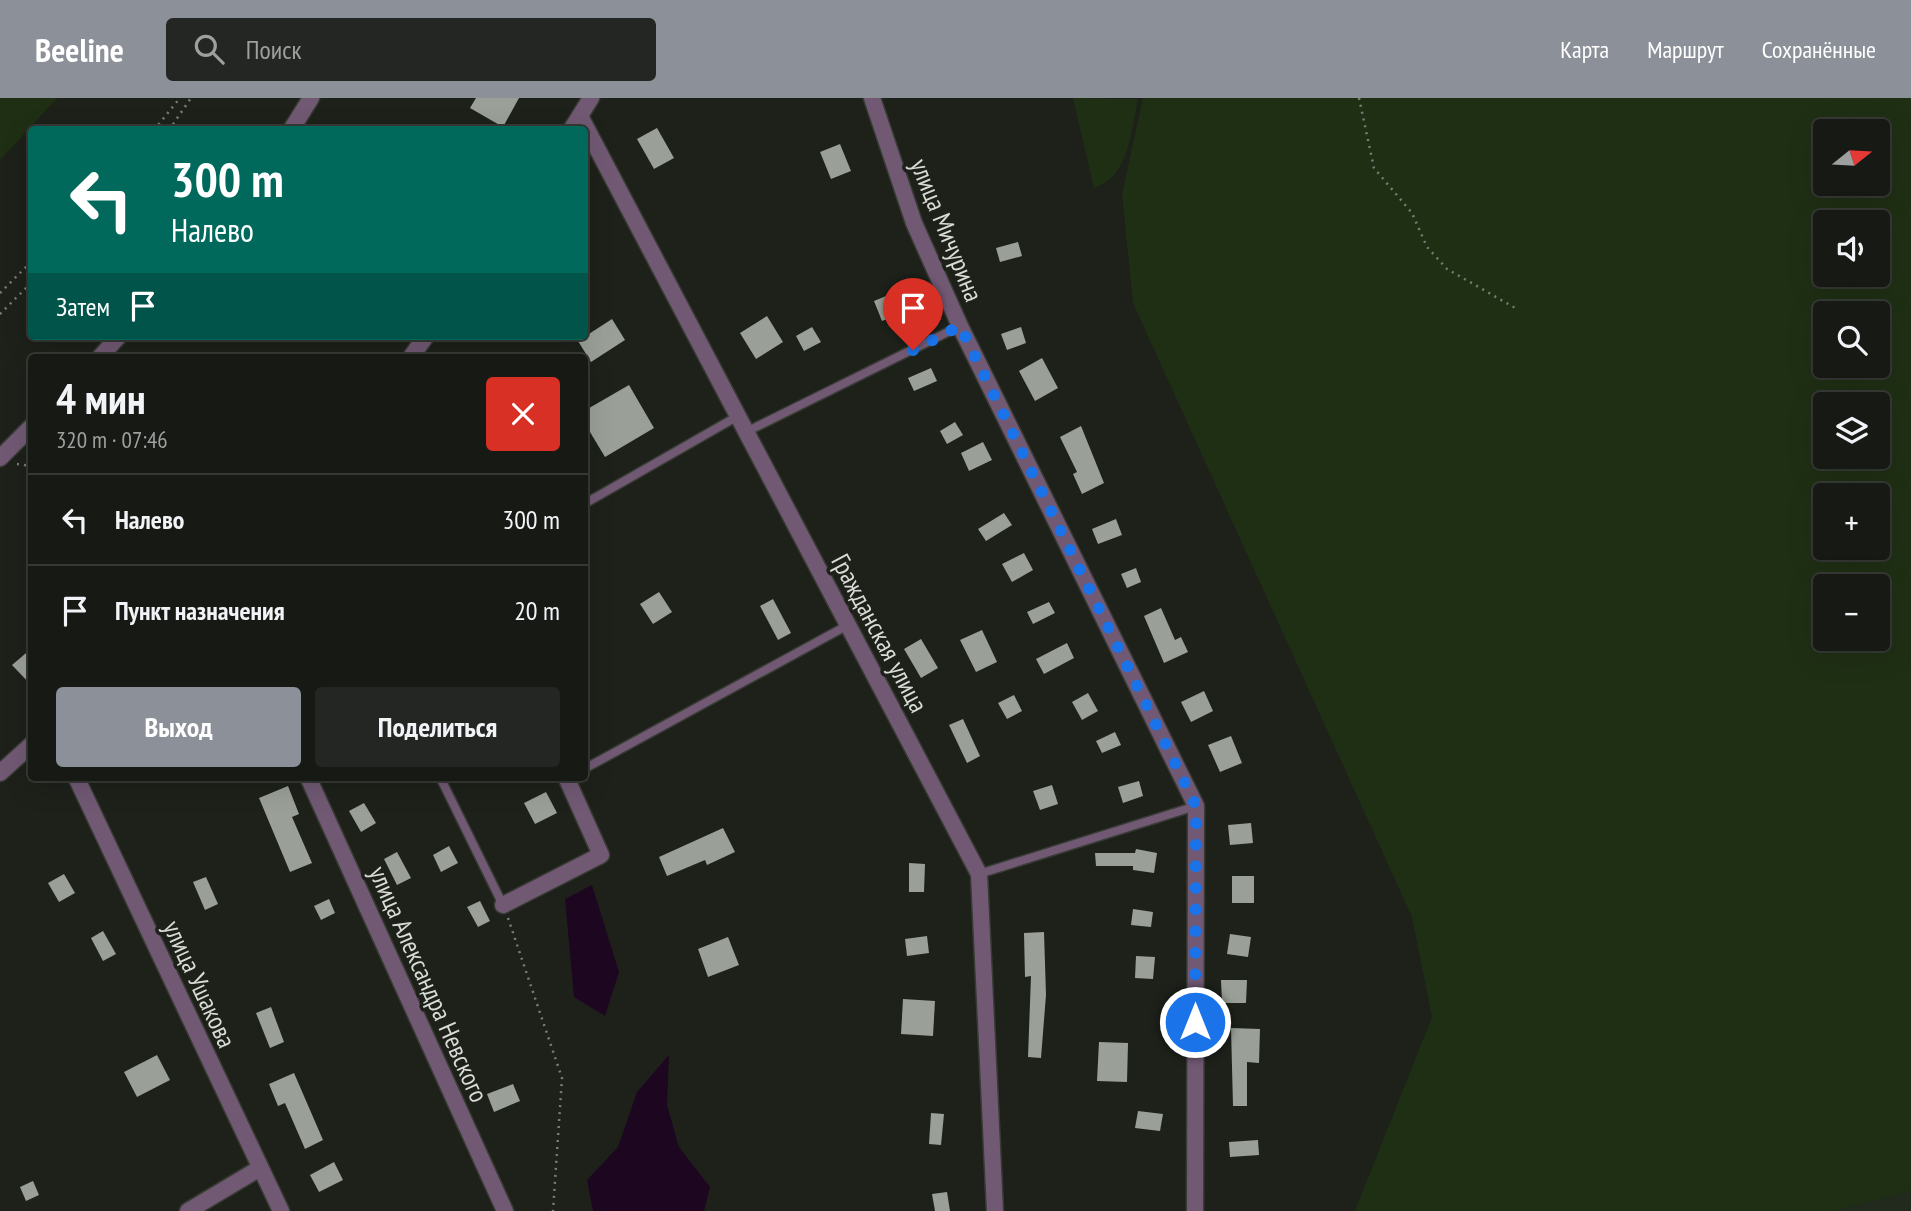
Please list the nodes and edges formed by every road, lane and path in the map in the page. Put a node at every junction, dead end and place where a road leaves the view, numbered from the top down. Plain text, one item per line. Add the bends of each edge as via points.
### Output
1 (180, 98) edge
2 (191, 98) edge
3 (311, 98) edge
4 (591, 98) edge
5 (872, 98) edge
6 (1359, 98) edge
7 (576, 123) edge
8 (157, 126) edge
9 (172, 126) edge
10 (294, 126) edge
11 (588, 145) edge
12 (28, 265) edge
13 (28, 286) edge
14 (0, 293) edge
15 (1517, 309) dead end
16 (0, 314) edge
17 (960, 326) junction
18 (115, 340) edge
19 (103, 354) edge
20 (738, 416) junction
21 (28, 430) edge
22 (746, 432) junction
23 (0, 458) edge
24 (588, 502) edge
25 (848, 625) junction
26 (28, 748) edge
27 (588, 767) edge
28 (0, 773) edge
29 (78, 781) edge
30 (310, 781) edge
31 (442, 781) edge
32 (568, 781) edge
33 (1196, 806) junction
34 (979, 874) junction
35 (503, 905) junction
36 (260, 1168) junction
37 (188, 1211) edge
38 (281, 1211) edge
39 (505, 1211) edge
40 (553, 1211) edge
41 (995, 1211) edge
42 (1195, 1211) edge

1 - 8 path
2 - 9 path
3 - 10 street
4 - 7 street
5 - 17 street, улица Мичурина via 914,223
6 - 15 path via 1374,169 1412,213 1427,247 1447,269
11 - 20 street, Гражданская улица
12 - 14 path
13 - 16 path
17 - 22 lane
17 - 33 street, улица Мичурина
18 - 19 street
20 - 22 street, Гражданская улица
20 - 24 lane
21 - 23 street
22 - 25 street, Гражданская улица
25 - 27 lane
25 - 34 street, Гражданская улица
26 - 28 street
29 - 36 street, улица Ушакова
30 - 39 street, улица Александра Невского
31 - 35 lane
32 - 35 street via 601,855
33 - 34 lane
33 - 42 street, улица Мичурина
34 - 41 street, Гражданская улица
35 - 40 path via 562,1078
36 - 37 street
36 - 38 street, улица Ушакова

